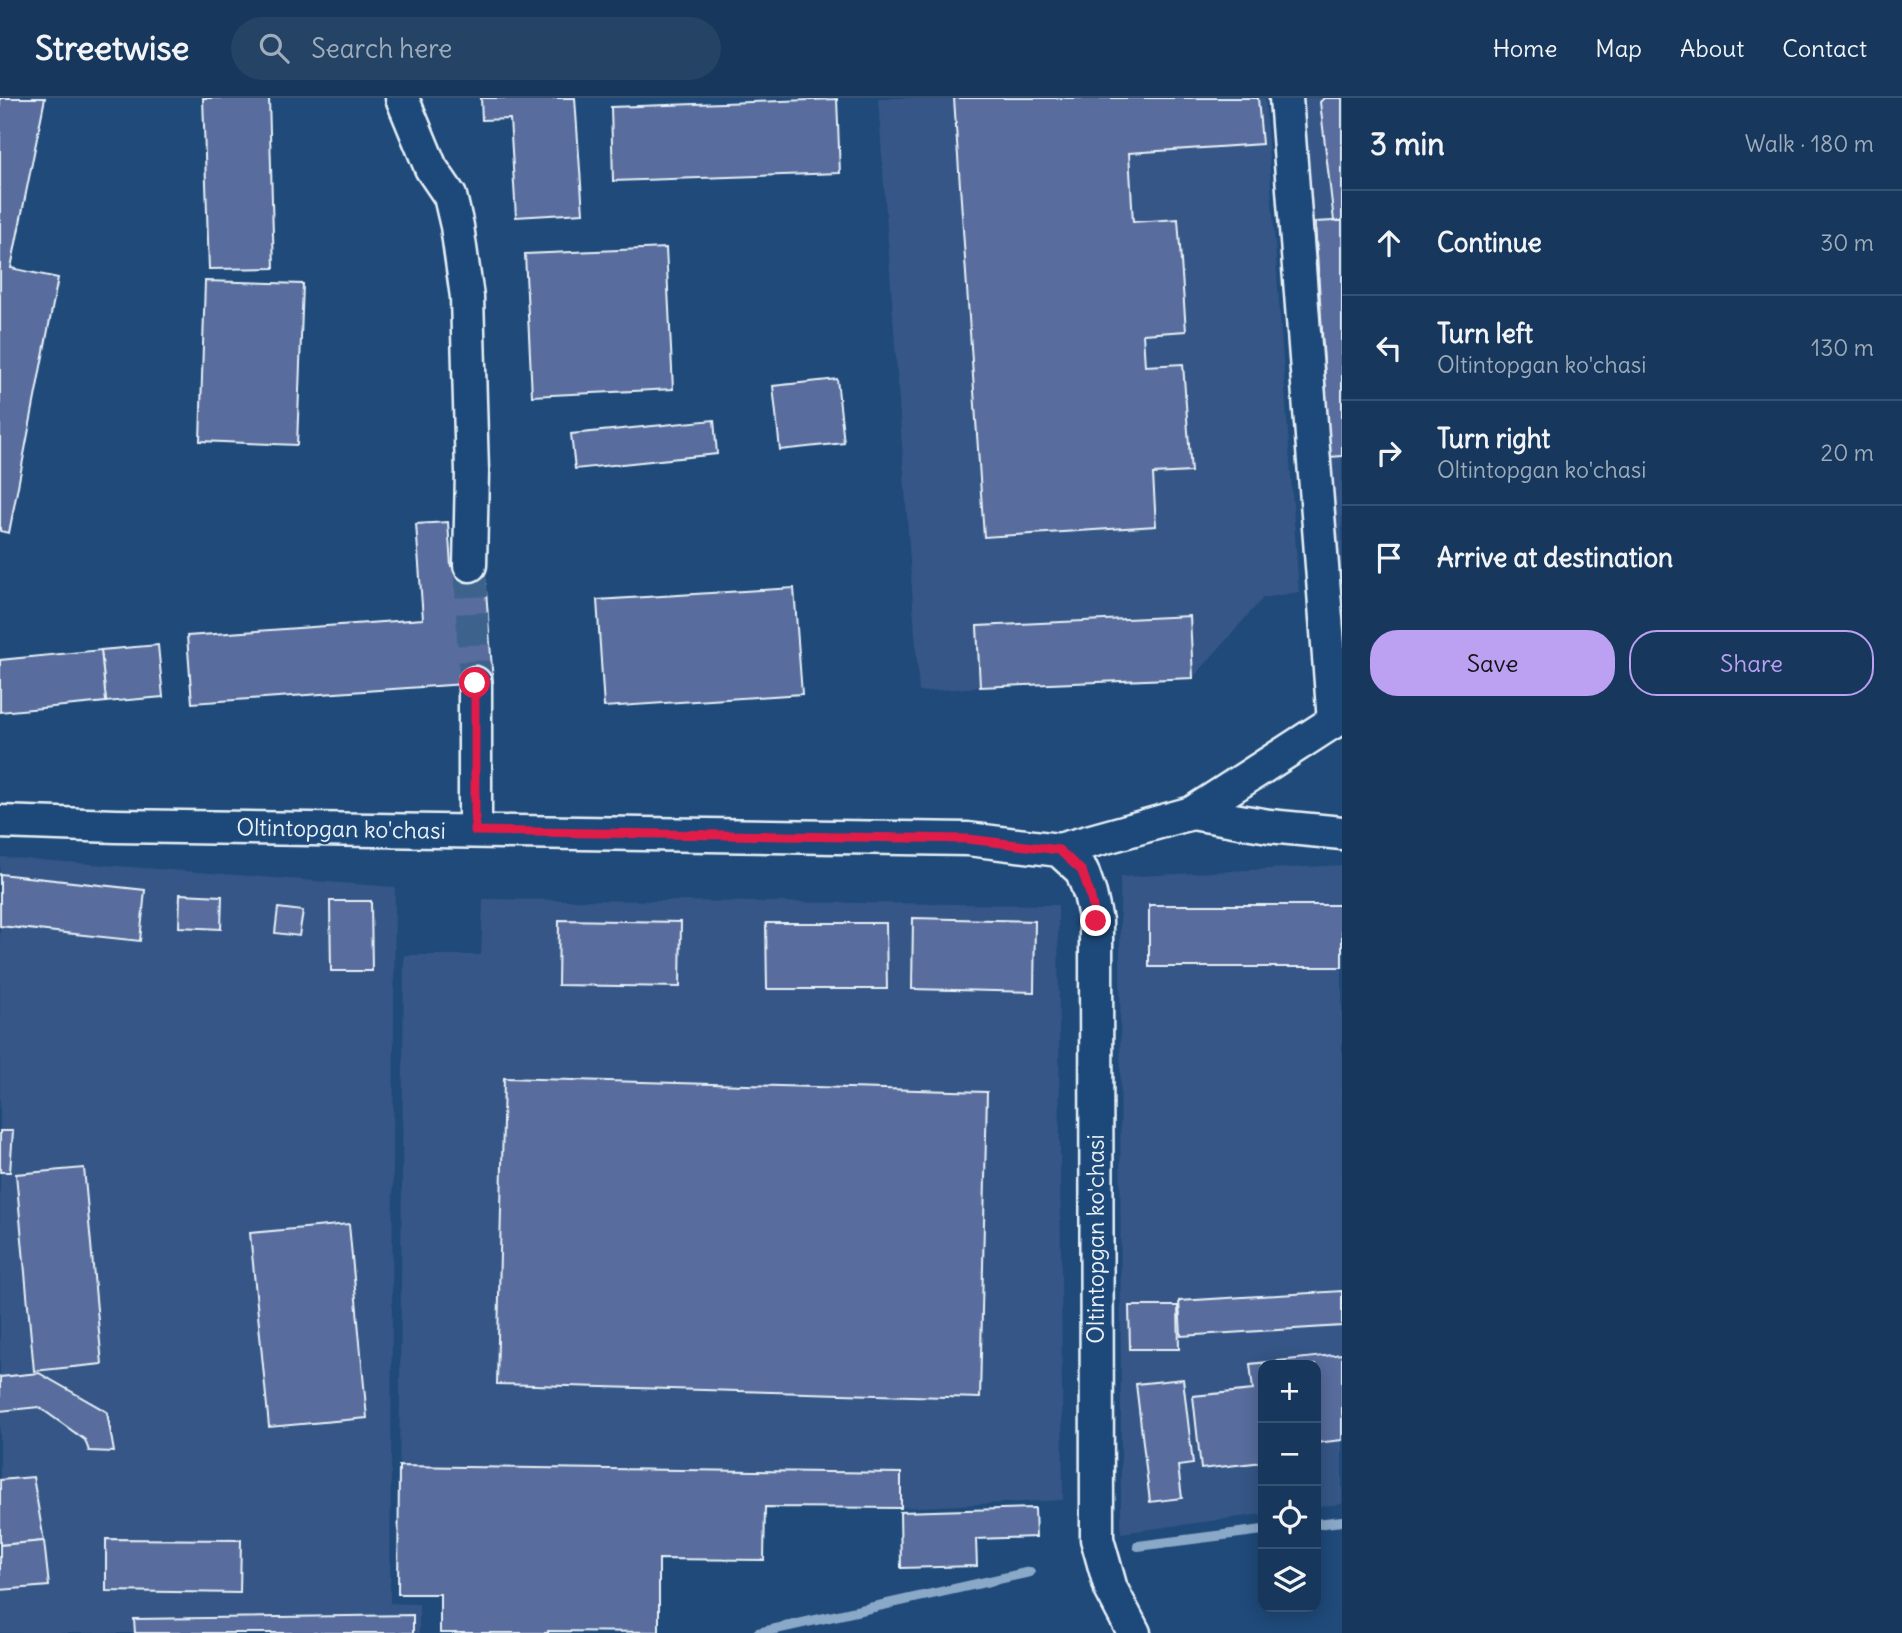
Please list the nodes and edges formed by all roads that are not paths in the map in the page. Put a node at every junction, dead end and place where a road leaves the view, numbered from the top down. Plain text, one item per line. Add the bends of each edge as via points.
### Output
1 (402, 98) edge
2 (1286, 98) edge
3 (470, 565) tunnel mouth
4 (475, 683) tunnel mouth
5 (1338, 719) edge
6 (1192, 813) junction
7 (0, 822) edge
8 (475, 831) junction
9 (1342, 834) edge
10 (1059, 850) junction
11 (1134, 1633) edge

1 - 3 street via 431,168 450,196 457,226 467,310
2 - 5 street
4 - 8 street
5 - 6 street, Oltintopgan ko'chasi
6 - 9 street
6 - 10 street, Oltintopgan ko'chasi
7 - 8 street, Oltintopgan ko'chasi
8 - 10 street, Oltintopgan ko'chasi via 968,839
10 - 11 street, Oltintopgan ko'chasi via 1082,871 1096,921 1097,1539 1111,1589

